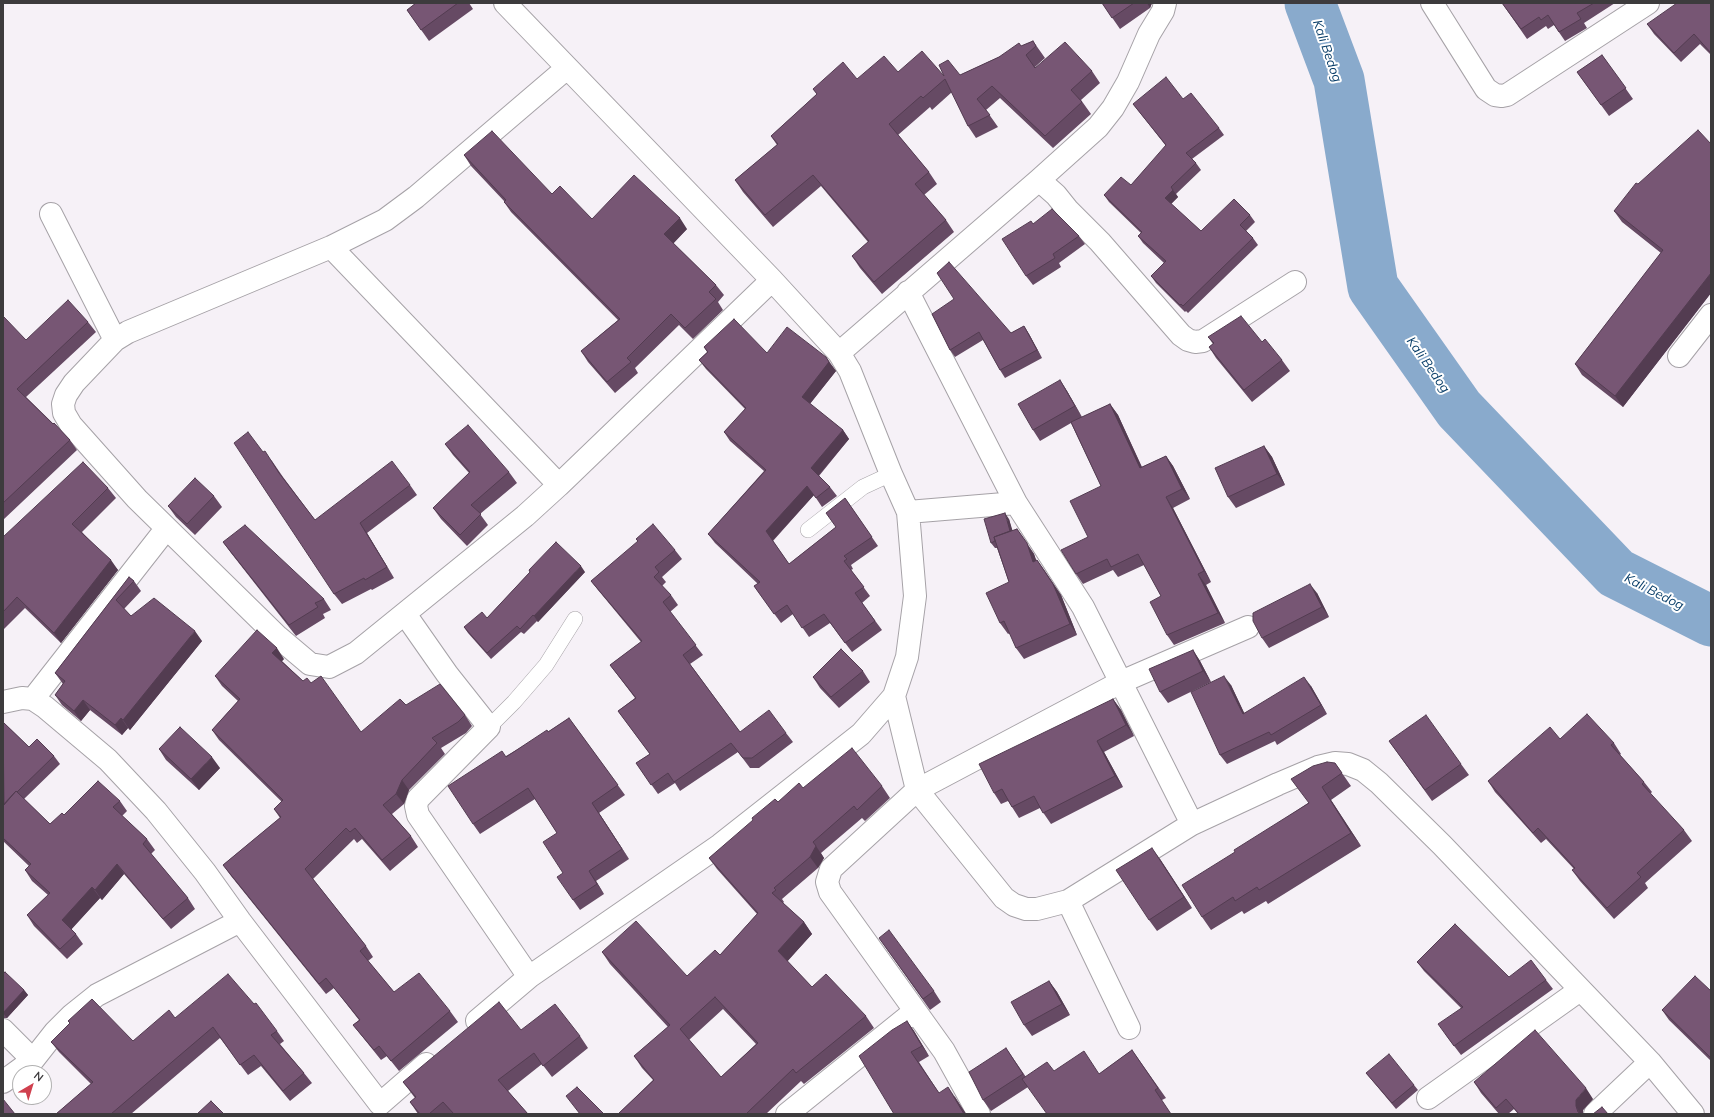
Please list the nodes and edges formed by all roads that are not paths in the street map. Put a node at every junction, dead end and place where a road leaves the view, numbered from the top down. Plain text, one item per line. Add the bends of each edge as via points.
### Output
1 (505, 3) edge
2 (1165, 3) edge
3 (1432, 3) edge
4 (1648, 3) edge
5 (567, 68) junction
6 (1039, 180) junction
7 (50, 214) dead end
8 (331, 246) junction
9 (772, 280) junction
10 (1294, 282) dead end
11 (908, 292) junction
12 (1711, 315) edge
13 (115, 340) junction
14 (839, 353) junction
15 (1679, 356) dead end
16 (94, 451) junction
17 (77, 468) edge
18 (891, 474) junction
19 (559, 485) junction
20 (1016, 502) junction
21 (908, 512) junction
22 (166, 529) junction
23 (808, 530) dead end
24 (405, 614) junction
25 (575, 619) dead end
26 (1248, 627) dead end
27 (1121, 682) junction
28 (894, 696) junction
29 (33, 699) junction
30 (3, 702) edge
31 (489, 727) junction
32 (917, 790) junction
33 (1192, 824) junction
34 (1068, 901) junction
35 (240, 921) junction
36 (529, 976) junction
37 (1580, 990) junction
38 (915, 1011) junction
39 (1129, 1028) dead end
40 (3, 1030) edge
41 (463, 1032) edge
42 (440, 1053) edge
43 (33, 1060) junction
44 (1650, 1062) junction
45 (3, 1082) edge
46 (1428, 1098) dead end
47 (379, 1110) edge
48 (787, 1114) edge
49 (979, 1114) edge
50 (1595, 1114) edge
51 (1693, 1114) edge

1 - 5 street
2 - 6 street via 1113,108 1098,127
3 - 4 street via 1486,88 1495,95 1502,96
5 - 8 street via 385,220
5 - 9 street
6 - 10 street via 1100,242 1188,340 1203,341
6 - 11 street
7 - 13 street
8 - 13 street via 128,332
8 - 19 street
9 - 14 street
9 - 19 street
11 - 14 street
11 - 20 street
12 - 15 street
13 - 16 street via 74,382 63,404 64,413 71,425
14 - 18 street via 850,371
16 - 17 street
16 - 22 street
18 - 21 street
18 - 23 lane via 863,487
19 - 24 street
20 - 21 street
20 - 27 street via 1084,607
21 - 28 street via 914,596 907,657
22 - 24 street via 278,637 310,664 329,667 356,653
22 - 29 street
24 - 31 street via 447,674
25 - 31 lane via 546,665
26 - 27 street
27 - 32 street
27 - 33 street
28 - 32 street
28 - 36 street via 861,734 720,845
29 - 30 street via 22,698
29 - 35 street via 108,760 151,806 206,872
31 - 36 street via 418,799 416,806 425,826
32 - 34 street via 1009,902 1026,909 1037,909
32 - 38 street via 831,869 827,882 830,892
33 - 34 street
33 - 37 street via 1318,767 1335,763 1348,764 1363,770 1442,845
34 - 39 street
35 - 43 street via 97,994 55,1032
35 - 47 street
36 - 41 street
37 - 44 street
37 - 46 street
38 - 48 street
38 - 49 street via 950,1062
40 - 43 street
42 - 47 street
43 - 45 street
44 - 50 street
44 - 51 street

